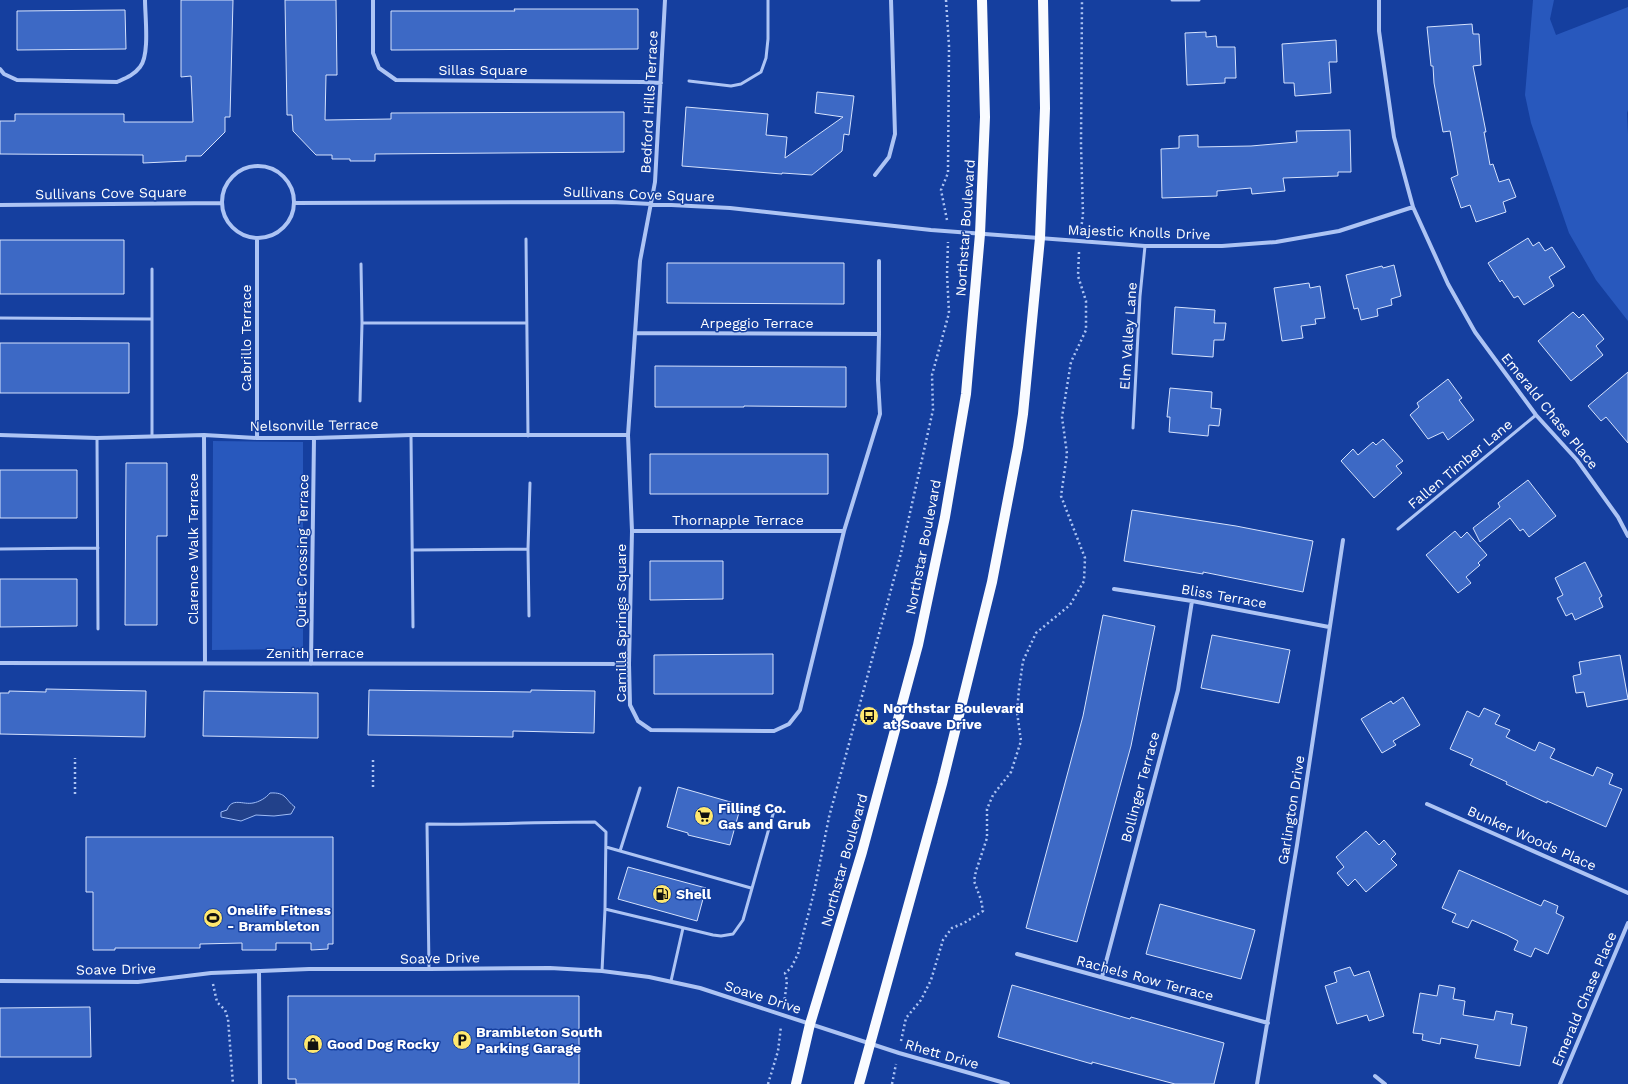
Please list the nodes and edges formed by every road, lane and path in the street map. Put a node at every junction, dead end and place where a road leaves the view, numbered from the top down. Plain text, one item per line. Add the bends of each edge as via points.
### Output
1 (145, 0) edge
2 (373, 0) edge
3 (665, 0) edge
4 (768, 0) edge
5 (891, 0) edge
6 (946, 0) edge
7 (982, 0) edge
8 (1043, 0) edge
9 (1082, 0) edge
10 (1172, 0) edge
11 (1199, 0) edge
12 (1379, 0) edge
13 (0, 69) edge
14 (689, 81) dead end
15 (661, 83) junction
16 (875, 175) dead end
17 (222, 203) junction
18 (295, 203) junction
19 (650, 204) junction
20 (0, 205) edge
21 (1413, 207) junction
22 (949, 230) junction
23 (980, 234) junction
24 (1040, 238) junction
25 (257, 239) junction
26 (526, 239) dead end
27 (1080, 241) junction
28 (1146, 246) junction
29 (879, 261) dead end
30 (362, 264) dead end
31 (152, 268) dead end
32 (0, 318) edge
33 (151, 319) junction
34 (362, 323) junction
35 (526, 323) junction
36 (635, 333) junction
37 (880, 334) junction
38 (360, 401) dead end
39 (1536, 415) junction
40 (1133, 428) dead end
41 (0, 435) edge
42 (204, 435) junction
43 (412, 435) junction
44 (628, 435) junction
45 (152, 436) junction
46 (528, 436) junction
47 (97, 438) junction
48 (257, 438) junction
49 (314, 438) junction
50 (530, 483) dead end
51 (1398, 529) dead end
52 (632, 531) junction
53 (844, 531) junction
54 (1628, 536) edge
55 (1343, 540) dead end
56 (98, 548) junction
57 (0, 549) edge
58 (528, 549) junction
59 (414, 550) junction
60 (1114, 589) dead end
61 (1192, 601) junction
62 (529, 616) dead end
63 (413, 627) dead end
64 (1329, 627) junction
65 (98, 629) dead end
66 (0, 663) edge
67 (205, 663) junction
68 (311, 664) junction
69 (629, 664) junction
70 (75, 758) dead end
71 (373, 760) dead end
72 (373, 787) dead end
73 (640, 788) dead end
74 (75, 794) dead end
75 (1427, 804) dead end
76 (775, 807) dead end
77 (606, 847) junction
78 (620, 851) junction
79 (751, 888) junction
80 (1628, 893) edge
81 (605, 909) junction
82 (1628, 923) edge
83 (683, 928) junction
84 (1017, 954) dead end
85 (429, 970) junction
86 (259, 971) junction
87 (602, 971) junction
88 (211, 973) junction
89 (1102, 977) junction
90 (0, 981) edge
91 (671, 981) junction
92 (783, 1016) junction
93 (1268, 1023) junction
94 (810, 1024) junction
95 (870, 1044) junction
96 (899, 1053) junction
97 (1375, 1076) dead end
98 (233, 1084) edge
99 (260, 1084) edge
100 (768, 1084) edge
101 (796, 1084) edge
102 (859, 1084) edge
103 (892, 1084) edge
104 (1008, 1084) edge
105 (1257, 1084) edge
106 (1385, 1084) edge
107 (1560, 1084) edge

1 - 13 street via 145,53 141,66 131,76 117,82 18,80 4,74
2 - 15 street, Sillas Square via 373,53 379,68 396,80
3 - 15 street, Bedford Hills Terrace
4 - 14 lane via 766,58 760,72 741,84 731,86
5 - 16 street via 895,134 889,157
6 - 22 path via 948,173 941,190
7 - 23 main road, Northstar Boulevard via 985,117
8 - 24 main road via 1045,108
9 - 27 path via 1083,215
10 - 11 lane
12 - 21 street, Emerald Chase Place via 1379,31 1394,137
15 - 19 street, Bedford Hills Terrace via 655,182
17 - 18 street via 230,179 252,166 265,166 287,179 293,190
17 - 20 street, Sullivans Cove Square
17 - 25 street via 229,224 246,237
18 - 19 street, Sullivans Cove Square
18 - 25 street via 288,224 269,237
19 - 22 street, Sullivans Cove Square via 730,208
19 - 36 street, Camilla Springs Square via 640,261
21 - 28 street, Majestic Knolls Drive via 1339,231 1276,242 1222,246
21 - 39 street, Emerald Chase Place via 1448,284 1475,332
22 - 23 street, Sullivans Cove Square
22 - 92 path via 949,313 932,375 933,410 901,553 829,817 802,939 798,954 791,968 785,973 787,981
23 - 24 street, Majestic Knolls Drive
23 - 94 main road, Northstar Boulevard via 966,394 945,517 918,645 862,852
24 - 27 street, Majestic Knolls Drive
24 - 95 main road via 1022,420 992,582 942,784
25 - 48 street, Cabrillo Terrace
26 - 35 lane
27 - 28 street, Majestic Knolls Drive
27 - 96 path via 1078,276 1086,301 1086,330 1070,362 1062,417 1067,454 1061,496 1085,558 1084,581 1070,605 1036,632 1024,660 1017,712 1021,741 1011,772 993,795 987,810 987,838 974,881 983,911 952,928 943,940 931,980 921,1000 906,1018
28 - 40 lane, Elm Valley Lane via 1140,296
29 - 37 street, Camilla Springs Square
30 - 34 lane
31 - 33 lane
32 - 33 lane
33 - 45 lane
34 - 35 lane
34 - 38 lane
35 - 46 lane
36 - 37 street, Arpeggio Terrace
36 - 44 street, Camilla Springs Square
37 - 53 street, Camilla Springs Square via 880,414
39 - 51 lane, Fallen Timber Lane
39 - 54 street, Emerald Chase Place via 1577,460 1618,517
41 - 47 street, Nelsonville Terrace
42 - 45 street, Nelsonville Terrace
42 - 48 street, Nelsonville Terrace
42 - 67 street, Clarence Walk Terrace
43 - 46 street, Nelsonville Terrace
43 - 49 street, Nelsonville Terrace
43 - 59 lane
44 - 46 street, Nelsonville Terrace
44 - 52 street, Camilla Springs Square
45 - 47 street, Nelsonville Terrace
47 - 56 lane
48 - 49 street, Nelsonville Terrace
49 - 68 street, Quiet Crossing Terrace
50 - 58 lane
52 - 53 street, Thornapple Terrace
52 - 69 street, Camilla Springs Square
53 - 69 street, Camilla Springs Square via 800,710 789,724 774,731 651,730 638,721 630,705
55 - 64 street, Garlington Drive
56 - 57 lane
56 - 65 lane
58 - 59 lane
58 - 62 lane
59 - 63 lane
60 - 61 street, Bliss Terrace
61 - 64 street, Bliss Terrace
61 - 89 street, Bollinger Terrace via 1178,690
64 - 93 street, Garlington Drive
66 - 67 street, Zenith Terrace
67 - 68 street, Zenith Terrace
68 - 69 street, Zenith Terrace
70 - 74 path
71 - 72 path
73 - 78 lane
75 - 80 street, Bunker Woods Place
76 - 79 lane
77 - 78 lane
77 - 81 lane
77 - 85 lane via 606,832 594,822 427,824
78 - 79 lane
79 - 83 lane via 743,920 733,934 721,936
81 - 83 lane
81 - 87 lane
82 - 107 street, Emerald Chase Place
83 - 91 lane
84 - 89 street, Rachels Row Terrace
85 - 86 street, Soave Drive
85 - 87 street, Soave Drive via 550,968
86 - 88 street, Soave Drive
86 - 99 street
87 - 91 street, Soave Drive
88 - 90 street, Soave Drive via 138,982
88 - 98 path via 217,1002 225,1010 228,1019
89 - 93 street, Rachels Row Terrace
91 - 92 street, Soave Drive
92 - 94 street, Soave Drive
92 - 100 path via 778,1051
93 - 105 street, Garlington Drive
94 - 95 street, Soave Drive
94 - 101 main road, Northstar Boulevard
95 - 96 street, Rhett Drive
95 - 102 main road
96 - 103 path
96 - 104 street, Rhett Drive
97 - 106 street

